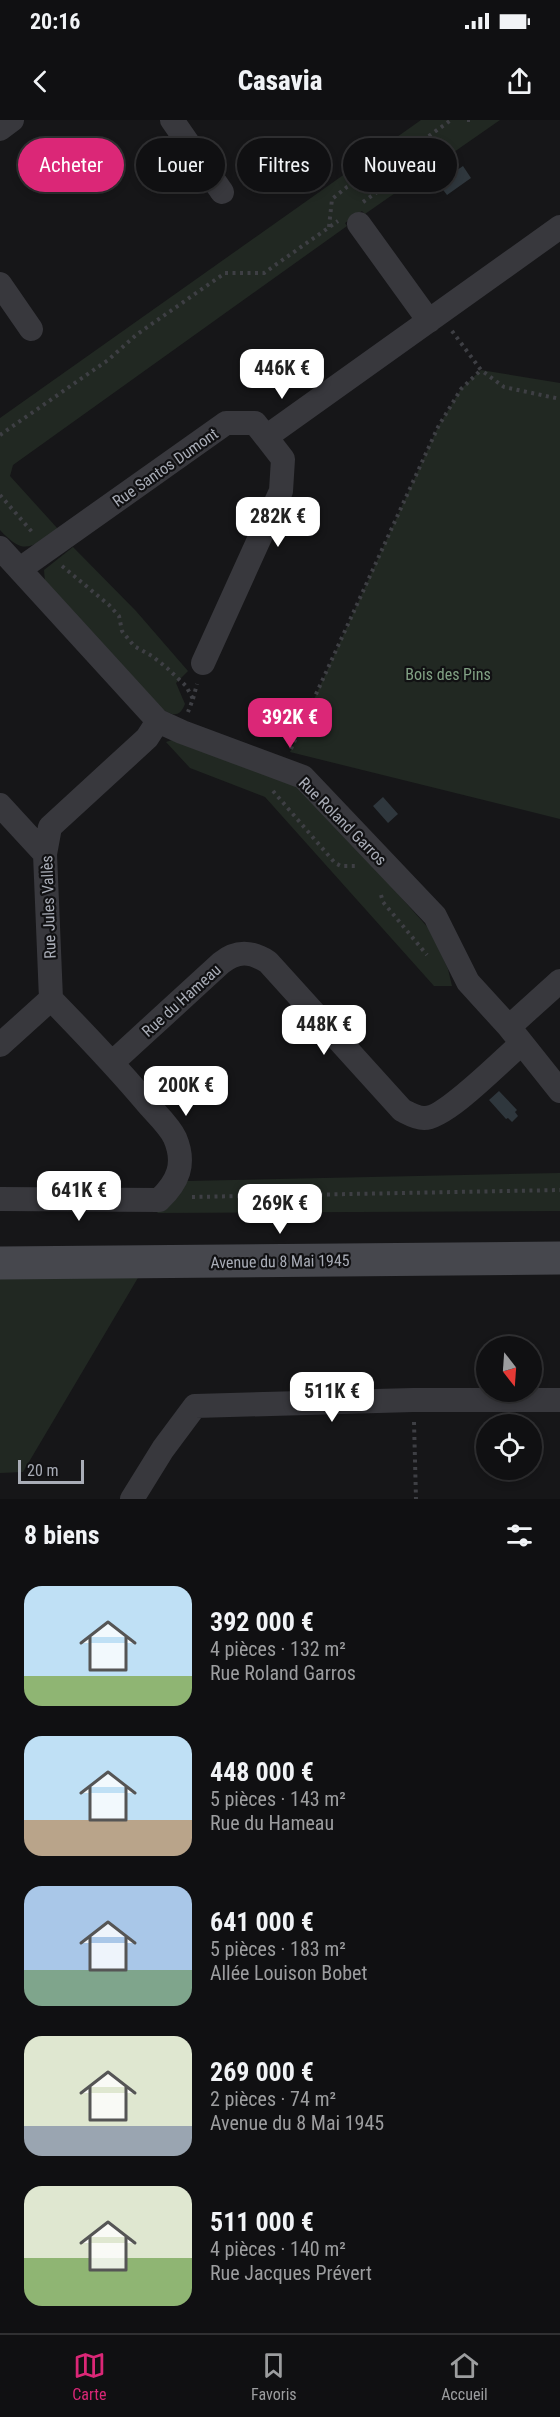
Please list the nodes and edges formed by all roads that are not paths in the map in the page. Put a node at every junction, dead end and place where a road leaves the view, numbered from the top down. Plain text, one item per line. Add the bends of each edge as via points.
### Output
1 (12, 120) edge
2 (172, 120) edge
3 (0, 129) edge
4 (184, 138) edge
5 (352, 217) road end
6 (560, 227) edge
7 (0, 284) edge
8 (429, 321) junction
9 (31, 329) dead end
10 (266, 437) junction
11 (0, 548) edge
12 (20, 569) junction
13 (204, 663) dead end
14 (158, 721) junction
15 (0, 805) edge
16 (45, 854) junction
17 (560, 981) edge
18 (51, 999) junction
19 (515, 1035) junction
20 (0, 1046) edge
21 (113, 1062) junction
22 (556, 1079) edge
23 (0, 1199) edge
24 (560, 1258) edge
25 (0, 1263) edge
26 (560, 1400) edge
27 (132, 1499) edge

1 - 3 street
2 - 4 street
5 - 8 street
6 - 8 street
7 - 9 street
8 - 10 street
10 - 12 street, Rue Santos Dumont via 255,423 226,423
10 - 13 street via 283,459 280,491
11 - 12 street, Rue Roland Garros
12 - 14 street, Rue Roland Garros
14 - 16 street, Rue Jules Vallès via 147,738 50,827
14 - 19 street, Rue Roland Garros via 303,777 435,916 468,982
15 - 16 street
16 - 18 street, Rue Jules Vallès
17 - 19 street, Rue du Hameau
18 - 20 street
18 - 21 street
19 - 21 street, Rue du Hameau via 444,1112 423,1119 402,1110 268,962 257,955 242,953 221,963
19 - 22 street, Rue Roland Garros
21 - 23 street via 174,1138 180,1162 166,1194
24 - 25 main road, Avenue du 8 Mai 1945
26 - 27 street via 195,1406

